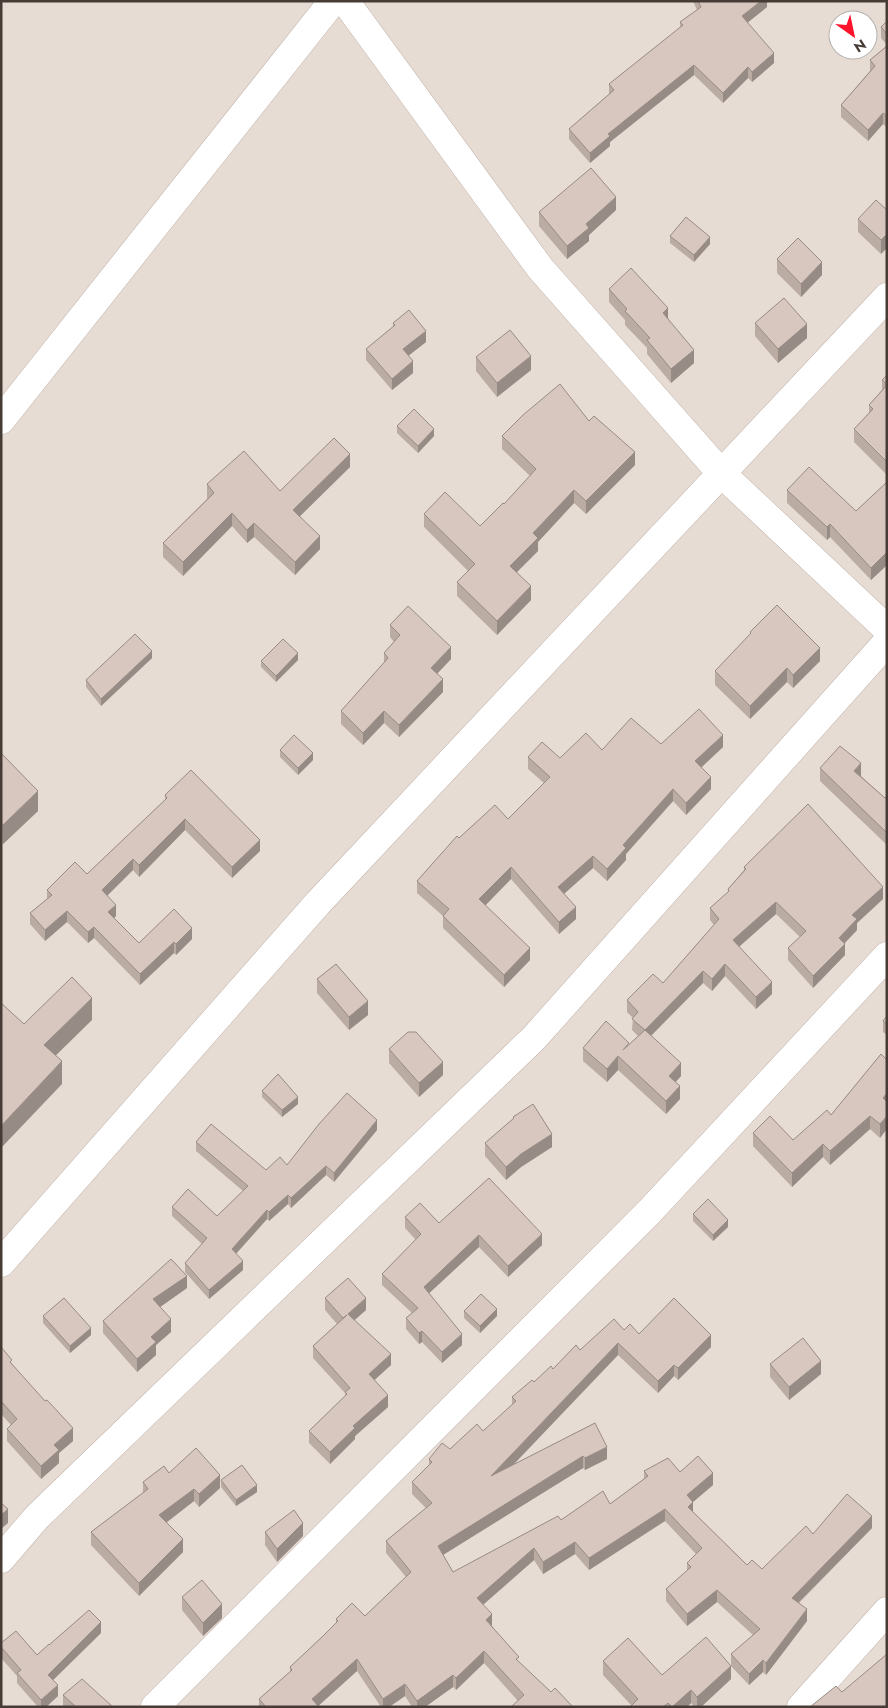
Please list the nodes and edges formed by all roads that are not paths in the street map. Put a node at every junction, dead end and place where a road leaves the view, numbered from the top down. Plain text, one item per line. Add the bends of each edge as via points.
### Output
1 (333, 1) edge
2 (345, 1) edge
3 (887, 297) edge
4 (1, 420) edge
5 (721, 473) junction
6 (887, 629) edge
7 (887, 642) edge
8 (887, 956) edge
9 (1, 1263) edge
10 (1, 1559) edge
11 (887, 1611) edge
12 (155, 1707) edge
13 (801, 1707) edge

1 - 4 street
2 - 5 street via 540,268
3 - 5 street
5 - 6 street
5 - 9 street via 318,903
7 - 10 street via 534,1038 37,1517
8 - 12 street via 650,1211
11 - 13 street

